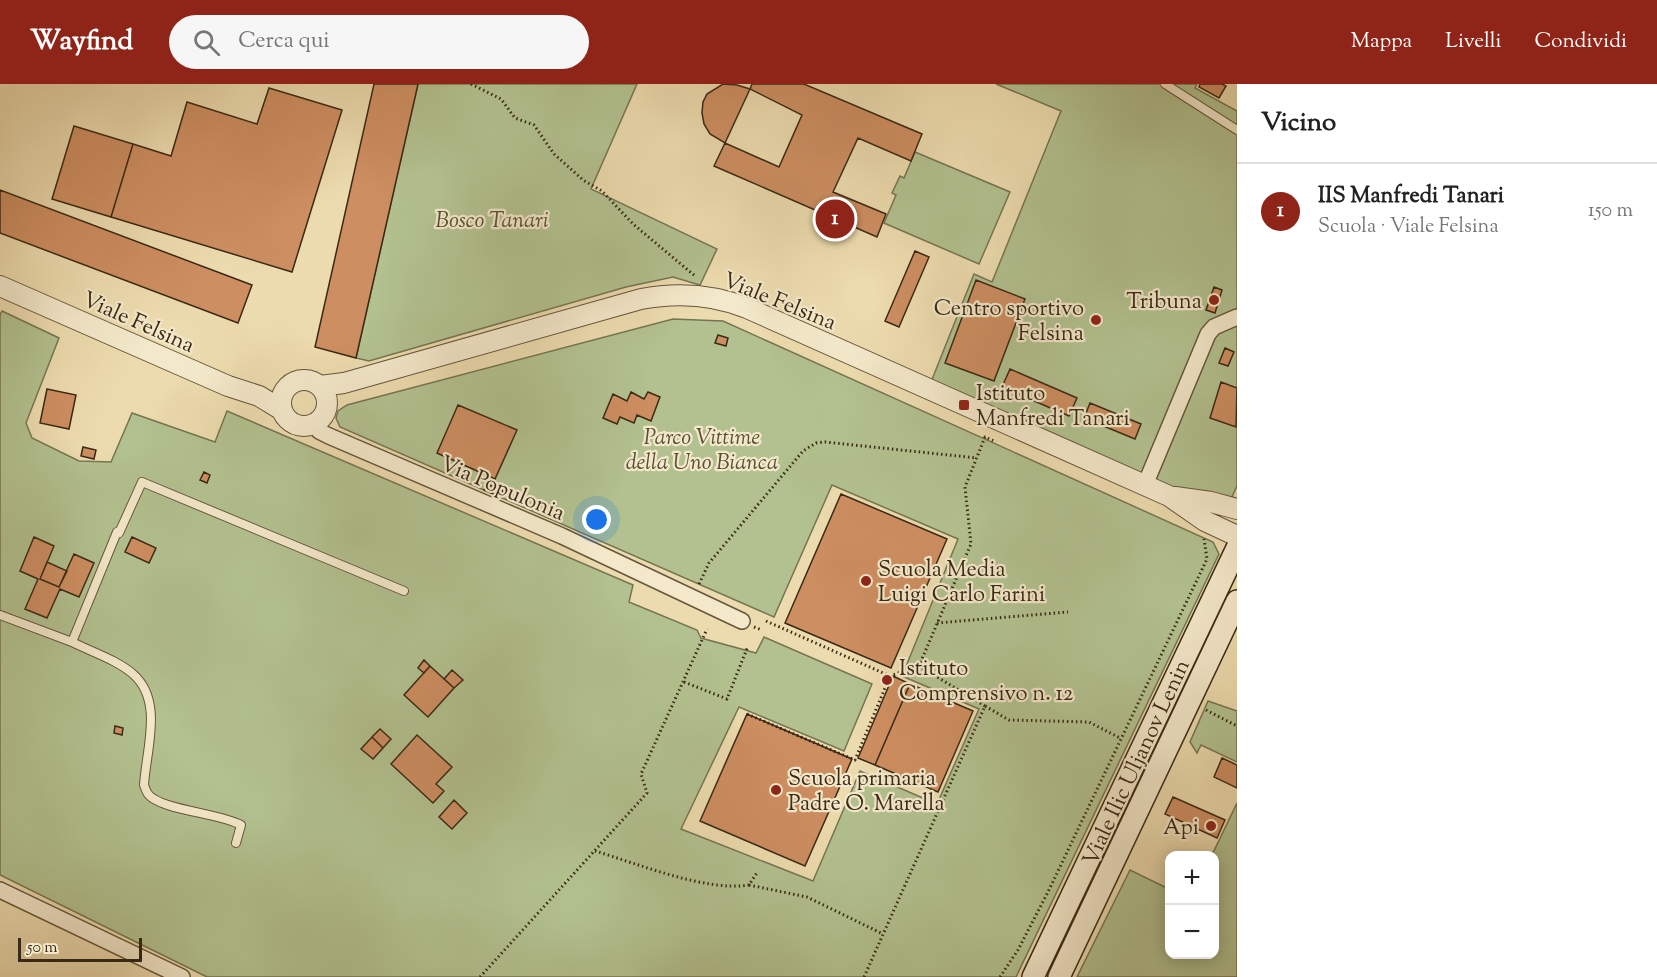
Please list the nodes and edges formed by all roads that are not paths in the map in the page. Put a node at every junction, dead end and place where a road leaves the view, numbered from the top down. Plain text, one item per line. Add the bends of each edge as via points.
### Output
1 (1166, 84) edge
2 (1237, 130) edge
3 (0, 286) edge
4 (1237, 316) edge
5 (323, 392) junction
6 (282, 402) junction
7 (314, 424) junction
8 (1145, 485) junction
9 (1169, 496) junction
10 (1237, 510) edge
11 (1237, 536) edge
12 (1237, 548) edge
13 (404, 591) dead end
14 (1237, 601) edge
15 (0, 615) edge
16 (742, 621) dead end
17 (72, 642) junction
18 (236, 843) dead end
19 (0, 890) edge
20 (182, 977) edge
21 (1033, 977) edge
22 (1059, 977) edge

1 - 2 lane
3 - 6 street, Viale Felsina via 228,386
4 - 8 street via 1208,334
5 - 6 street, Viale Felsina via 314,381 299,380 286,387
5 - 7 street via 324,413
5 - 8 street, Viale Felsina via 633,301 664,295 710,297 747,308
6 - 7 street via 291,422
7 - 16 street, Via Populonia via 329,436 562,536
8 - 9 street, Viale Felsina
9 - 10 street, Viale Felsina
9 - 11 street, Viale Felsina via 1205,521
12 - 21 main road, Viale Ilic Uljanov Lenin
13 - 17 lane via 142,482
14 - 22 main road, Viale Ilic Uljanov Lenin
15 - 17 lane
17 - 18 lane via 132,673 141,682 151,717 144,785 148,794 160,801 237,822 241,825
19 - 20 street

